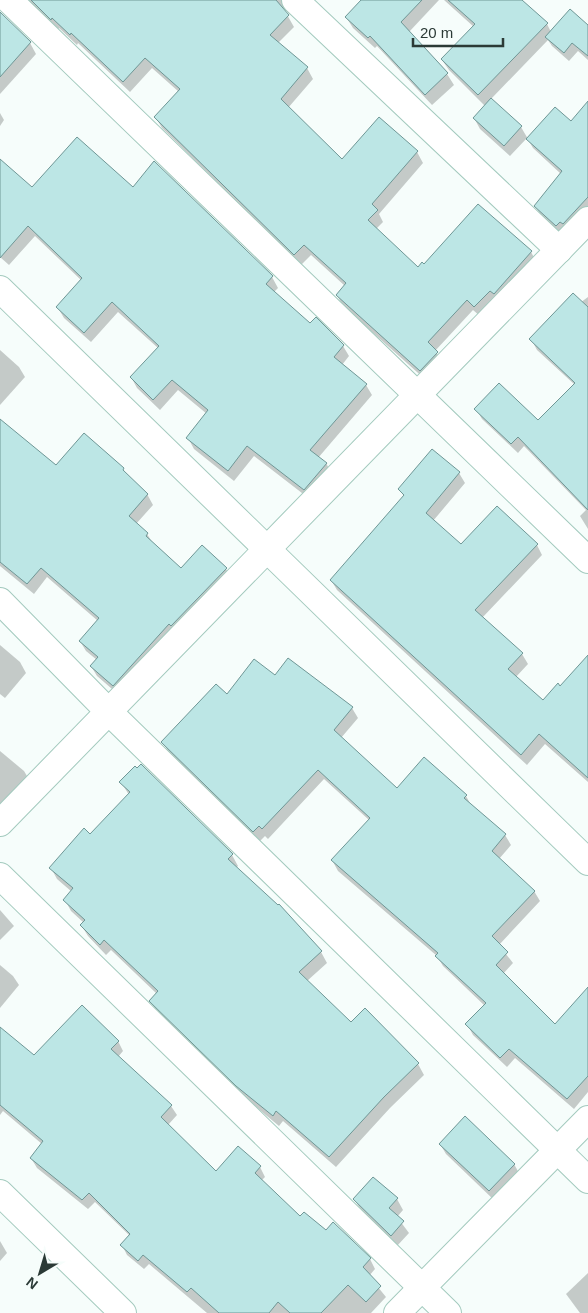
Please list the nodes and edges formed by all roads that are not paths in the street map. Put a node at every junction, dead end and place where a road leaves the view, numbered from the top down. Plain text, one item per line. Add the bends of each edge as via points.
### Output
1 (9, 0) edge
2 (294, 0) edge
3 (588, 220) edge
4 (559, 250) junction
5 (0, 289) edge
6 (417, 395) junction
7 (267, 550) junction
8 (588, 560) edge
9 (0, 601) edge
10 (109, 712) junction
11 (0, 823) edge
12 (588, 862) edge
13 (0, 876) edge
14 (588, 1119) edge
15 (558, 1150) junction
16 (588, 1180) edge
17 (0, 1193) edge
18 (421, 1288) junction
19 (123, 1313) edge
20 (397, 1313) edge
21 (448, 1313) edge

1 - 6 street
2 - 4 street
3 - 4 street
4 - 6 street
5 - 7 street
6 - 7 street
6 - 8 street
7 - 10 street
7 - 12 street
9 - 10 street
10 - 11 street
10 - 15 street
13 - 18 street
14 - 15 street
15 - 16 street
15 - 18 street
17 - 19 street
18 - 20 street
18 - 21 street

